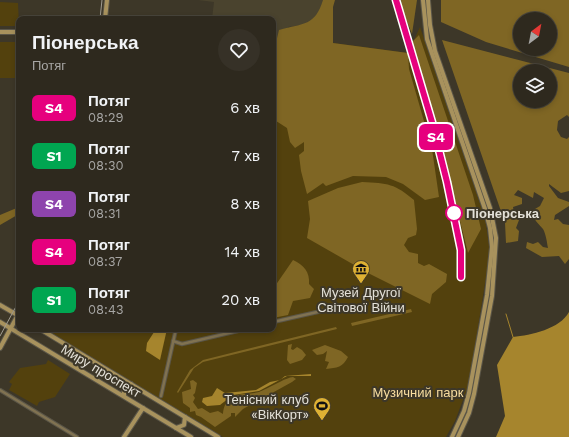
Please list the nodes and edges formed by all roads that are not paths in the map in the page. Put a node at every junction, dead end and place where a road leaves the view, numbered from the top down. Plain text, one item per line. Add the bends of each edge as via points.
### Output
1 (107, 0) edge
2 (423, 0) edge
3 (428, 0) edge
4 (105, 16) edge
5 (0, 32) edge
6 (16, 32) edge
7 (0, 305) edge
8 (344, 306) dead end
9 (16, 313) edge
10 (16, 320) edge
11 (276, 321) edge
12 (0, 322) edge
13 (11, 328) junction
14 (16, 331) edge
15 (18, 332) edge
16 (45, 332) edge
17 (175, 332) edge
18 (233, 332) edge
19 (173, 341) junction
20 (0, 348) edge
21 (131, 384) junction
22 (0, 390) edge
23 (124, 396) junction
24 (161, 396) dead end
25 (143, 408) junction
26 (184, 416) junction
27 (176, 428) junction
28 (77, 437) edge
29 (124, 437) edge
30 (191, 437) edge
31 (218, 437) edge
32 (452, 437) edge
33 (458, 437) edge

1 - 4 main road
2 - 32 main road via 427,39 485,209 491,238 487,295 472,383 464,411
3 - 33 main road via 435,51 490,208 496,238 492,296 474,394
5 - 6 main road
7 - 9 main road
8 - 11 street
10 - 13 main road
12 - 13 main road, Миру проспект
13 - 14 main road, Миру проспект
13 - 20 main road
15 - 23 main road, Миру проспект
16 - 21 main road, Миру проспект
17 - 19 street
18 - 19 street via 182,344
19 - 24 street
21 - 23 main road via 124,388
21 - 26 main road, Миру проспект
22 - 28 street
23 - 25 main road, Миру проспект
25 - 27 main road, Миру проспект
25 - 29 main road
26 - 27 main road via 184,425
26 - 31 main road, Миру проспект
27 - 30 main road, Миру проспект

